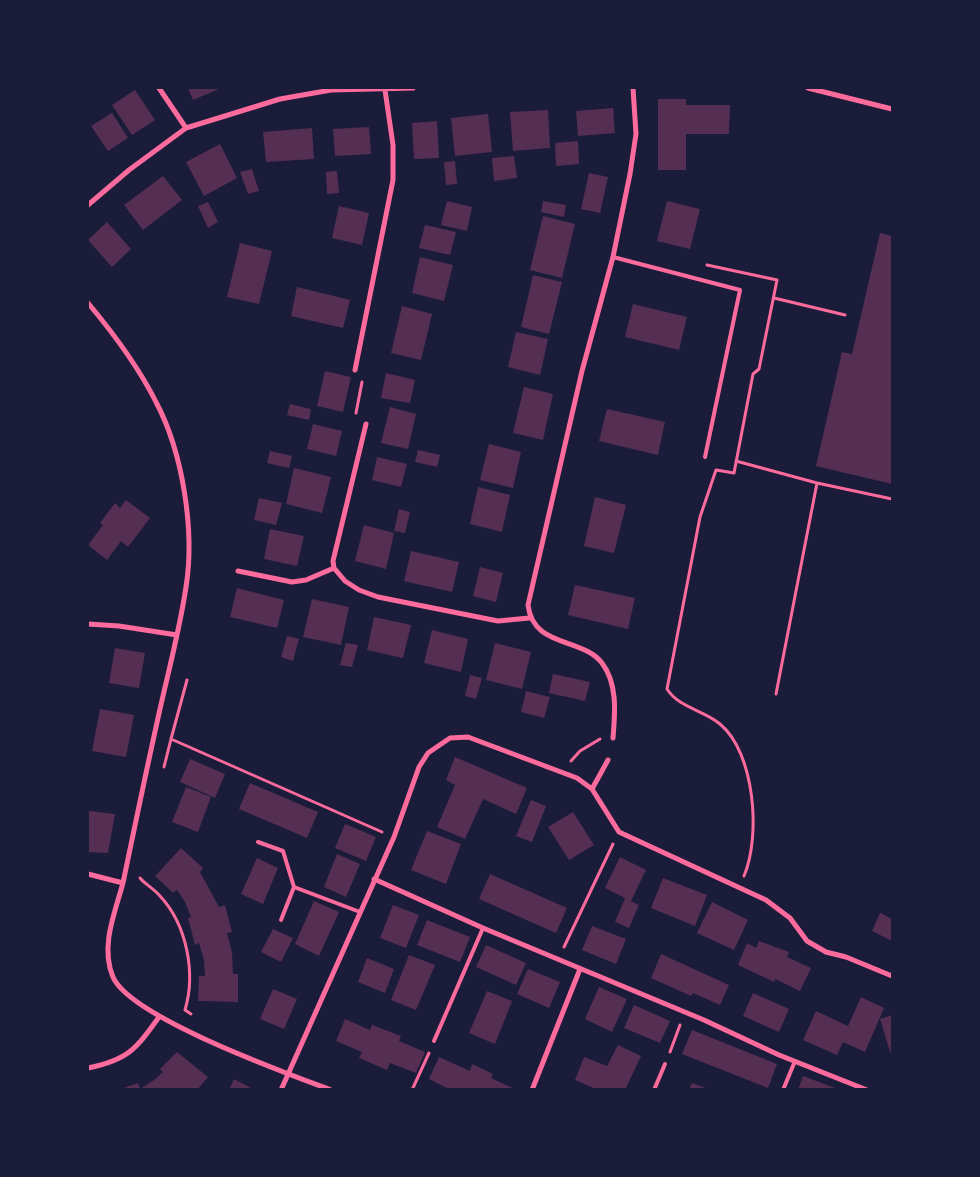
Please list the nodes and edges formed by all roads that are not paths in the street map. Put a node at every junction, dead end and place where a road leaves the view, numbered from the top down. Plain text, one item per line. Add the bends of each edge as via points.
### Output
1 (160, 88) edge
2 (413, 88) edge
3 (633, 88) edge
4 (808, 88) edge
5 (331, 89) edge
6 (386, 90) junction
7 (892, 109) edge
8 (186, 128) junction
9 (88, 205) edge
10 (613, 257) junction
11 (88, 303) edge
12 (354, 370) road end
13 (366, 424) road end
14 (705, 457) dead end
15 (334, 568) junction
16 (238, 571) dead end
17 (529, 618) junction
18 (88, 624) edge
19 (177, 635) junction
20 (613, 738) dead end
21 (608, 760) dead end
22 (592, 789) junction
23 (258, 842) dead end
24 (88, 874) edge
25 (374, 879) junction
26 (123, 883) junction
27 (294, 887) junction
28 (360, 912) junction
29 (281, 920) dead end
30 (482, 928) junction
31 (580, 969) junction
32 (892, 976) edge
33 (159, 1017) junction
34 (434, 1041) road end
35 (795, 1061) junction
36 (665, 1064) road end
37 (88, 1068) edge
38 (288, 1073) junction
39 (281, 1090) edge
40 (331, 1090) edge
41 (532, 1090) edge
42 (654, 1090) edge
43 (783, 1090) edge
44 (867, 1090) edge

1 - 8 street
2 - 6 street
3 - 10 street via 636,134
4 - 7 street
5 - 6 street
5 - 8 street via 280,99
6 - 12 street via 393,144 393,180
8 - 9 street
10 - 14 lane via 740,290
10 - 17 street via 580,380 528,605
11 - 19 street via 140,372 158,404 180,472 188,543 186,585
13 - 15 street
15 - 16 street via 306,580 292,582
15 - 17 street via 359,590 378,596 498,621
17 - 20 street via 541,631 602,662 614,695
18 - 19 street
19 - 26 street
21 - 22 street
22 - 25 street via 577,778 468,737 450,738 428,753 419,767 394,837
22 - 32 street via 619,832 766,900 790,918 807,941 826,952 846,956
23 - 27 lane via 283,851
24 - 26 street
25 - 28 street
25 - 30 street
26 - 33 street via 112,921 109,964 113,978 124,993
27 - 28 lane
27 - 29 lane
28 - 38 street
30 - 31 street
30 - 34 lane
31 - 35 street
31 - 41 street
33 - 37 street via 138,1045 125,1055 111,1063
33 - 38 street
35 - 43 lane
35 - 44 street
36 - 42 lane
38 - 39 street
38 - 40 street

